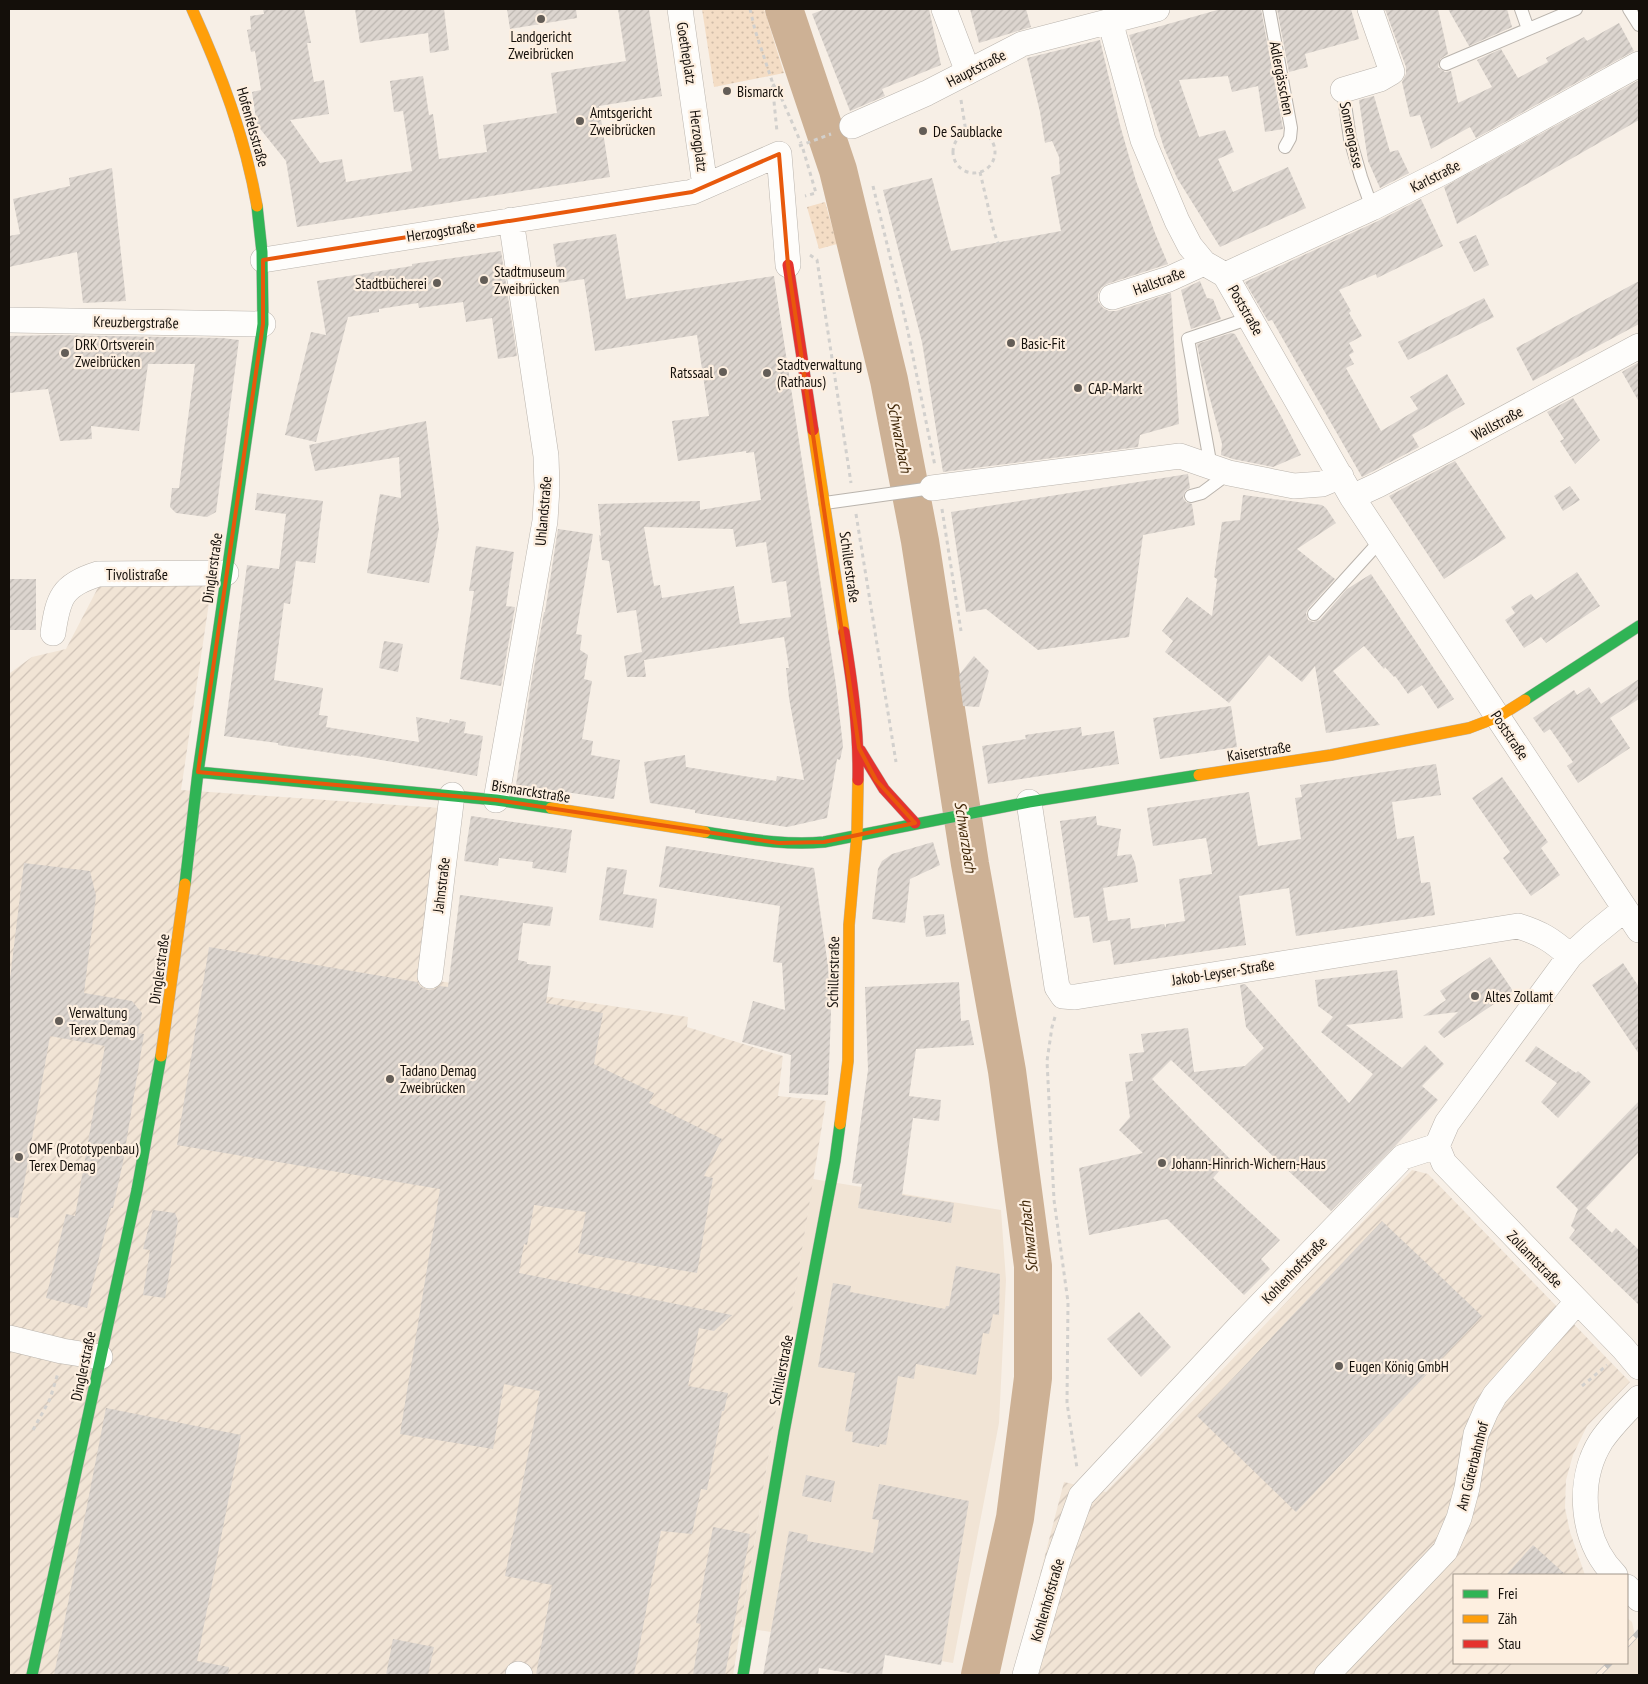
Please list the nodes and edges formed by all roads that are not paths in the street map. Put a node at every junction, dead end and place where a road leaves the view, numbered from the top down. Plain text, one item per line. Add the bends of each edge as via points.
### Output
1 (192, 9) edge
2 (680, 9) edge
3 (1157, 9) edge
4 (1269, 9) edge
5 (1370, 9) edge
6 (1521, 9) edge
7 (1576, 9) edge
8 (1629, 9) edge
9 (947, 18) edge
10 (1110, 21) junction
11 (1639, 25) edge
12 (1528, 29) junction
13 (1446, 64) dead end
14 (1639, 64) edge
15 (964, 83) junction
16 (1343, 90) joint
17 (694, 97) joint
18 (852, 126) road end
19 (1285, 147) dead end
20 (705, 186) junction
21 (620, 204) joint
22 (1372, 208) junction
23 (511, 220) junction
24 (263, 260) junction
25 (788, 265) joint
26 (1215, 269) junction
27 (1112, 297) dead end
28 (1250, 318) junction
29 (9, 320) edge
30 (263, 324) junction
31 (1639, 346) edge
32 (1220, 470) junction
33 (1346, 486) junction
34 (935, 487) joint
35 (1191, 496) dead end
36 (825, 503) junction
37 (1381, 540) junction
38 (226, 573) junction
39 (1314, 614) dead end
40 (1639, 626) edge
41 (53, 633) dead end
42 (1498, 717) junction
43 (859, 748) junction
44 (198, 772) junction
45 (452, 795) junction
46 (496, 800) junction
47 (1029, 802) junction
48 (919, 823) junction
49 (857, 835) junction
50 (1626, 909) junction
51 (1639, 930) edge
52 (1570, 956) junction
53 (430, 976) dead end
54 (1438, 1146) junction
55 (1577, 1302) junction
56 (9, 1338) edge
57 (100, 1357) junction
58 (1639, 1367) edge
59 (1639, 1398) edge
60 (1614, 1574) edge
61 (1628, 1588) edge
62 (1639, 1599) edge
63 (32, 1675) edge
64 (743, 1675) edge
65 (1025, 1675) edge
66 (1327, 1675) edge

1 - 24 street, Hofenfelsstraße via 233,104 250,168
2 - 17 street, Goetheplatz
3 - 10 street, Hauptstraße
4 - 19 lane, Adlergässchen via 1291,128
5 - 16 street, Sonnengasse via 1392,72
6 - 12 lane
7 - 12 lane
8 - 11 lane
9 - 15 street
10 - 15 street, Hauptstraße via 1022,44
10 - 26 street, Poststraße via 1143,140 1176,221 1190,246
12 - 13 lane
14 - 22 street, Karlstraße
15 - 18 street, Hauptstraße via 927,93
16 - 22 lane, Sonnengasse via 1350,139
17 - 20 street, Herzogplatz
20 - 21 street, Herzogplatz via 692,192
20 - 25 street, Herzogplatz via 779,154
21 - 23 street, Herzogstraße
22 - 26 street, Karlstraße
23 - 24 street, Herzogstraße
23 - 46 street, Uhlandstraße via 546,456 547,488 545,521
24 - 30 street, Dinglerstraße
25 - 36 street, Schillerstraße
26 - 27 street, Hallstraße
26 - 28 street, Poststraße
28 - 32 lane via 1188,339
28 - 33 street, Poststraße
29 - 30 street, Kreuzbergstraße
30 - 38 street, Dinglerstraße
31 - 33 street, Wallstraße via 1378,486
32 - 33 street, Wallstraße via 1294,486
32 - 34 street, Wallstraße via 1180,456
32 - 35 lane via 1202,493
33 - 37 street, Poststraße
34 - 36 lane
36 - 43 street, Schillerstraße
37 - 39 lane
37 - 42 street, Poststraße
38 - 41 street, Tivolistraße via 98,574 82,579 60,599
38 - 44 street, Dinglerstraße
40 - 42 street, Kaiserstraße
42 - 47 street, Kaiserstraße via 1469,728 1368,748
42 - 50 street, Poststraße
43 - 48 street via 886,793
43 - 49 street, Schillerstraße
44 - 45 street, Bismarckstraße
44 - 57 street, Dinglerstraße via 158,1084
45 - 46 street, Bismarckstraße
45 - 53 street, Jahnstraße
46 - 49 street, Bismarckstraße via 779,843 824,842
47 - 48 street, Kaiserstraße
47 - 52 street, Jakob-Leyser-Straße via 1057,987 1063,996 1075,997 1518,926 1539,932
48 - 49 street, Kaiserstraße
49 - 64 street, Schillerstraße via 849,924 848,1061 841,1119
50 - 51 street, Poststraße
50 - 52 street
52 - 54 street via 1447,1123
54 - 55 street, Zollamtstraße via 1444,1164
54 - 65 street, Kohlenhofstraße via 1403,1157 1080,1496
55 - 58 street, Zollamtstraße
55 - 66 street, Am Güterbahnhof via 1495,1395 1476,1434 1467,1488 1445,1551
56 - 57 street
57 - 63 street, Dinglerstraße
59 - 60 street via 1601,1441 1594,1453 1586,1483 1585,1510 1592,1537 1600,1556
61 - 62 street

